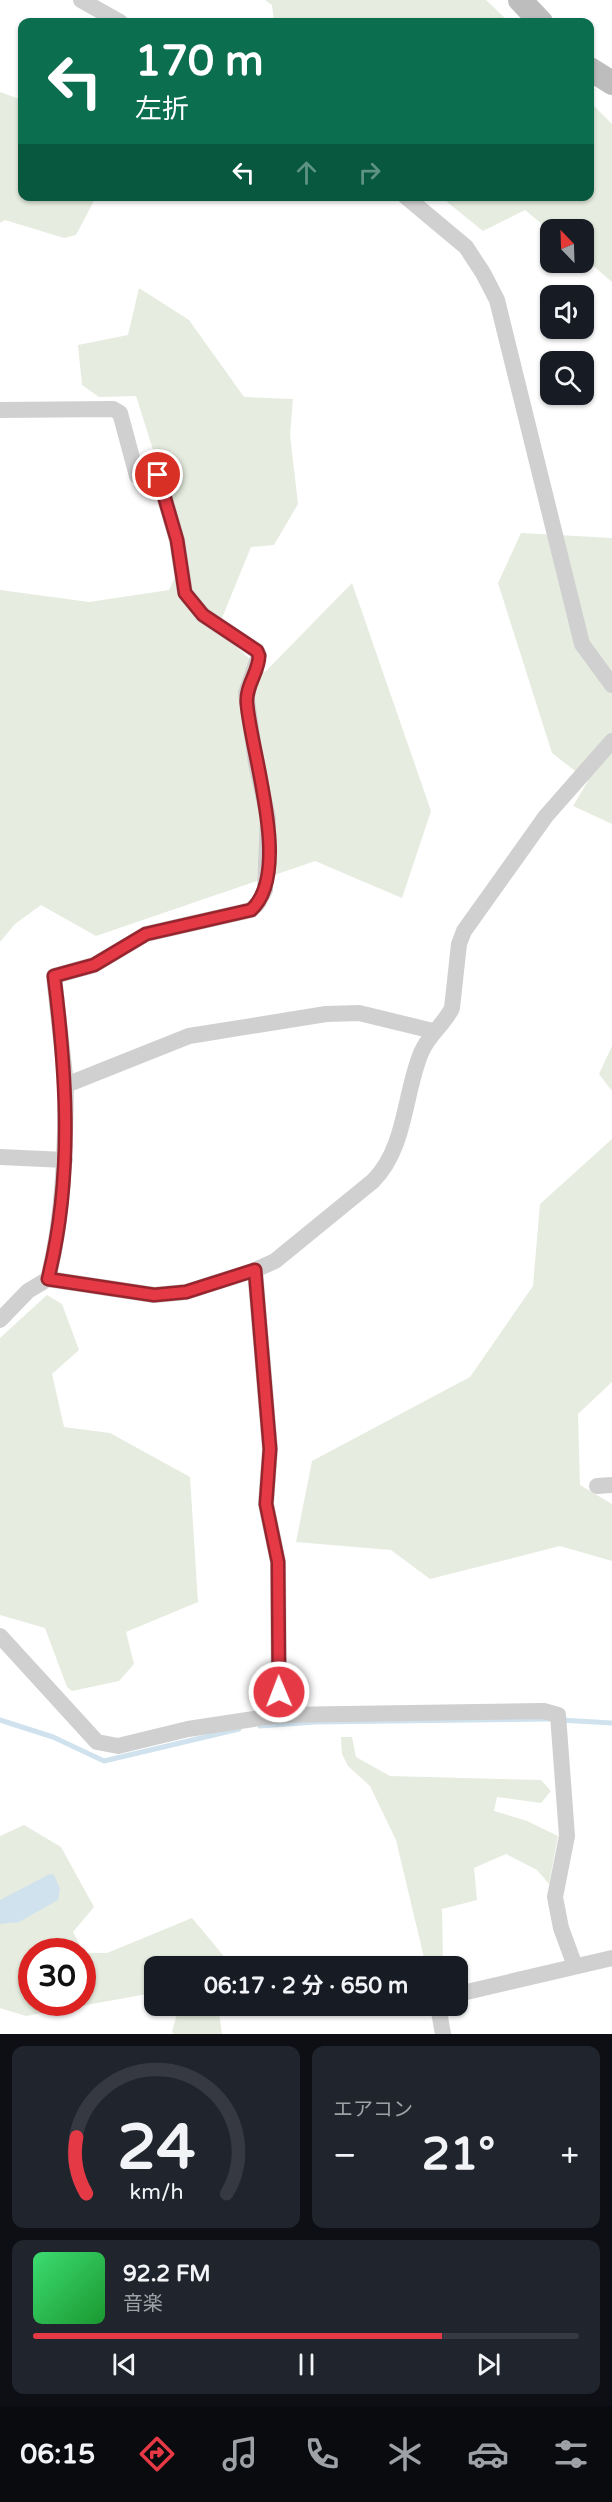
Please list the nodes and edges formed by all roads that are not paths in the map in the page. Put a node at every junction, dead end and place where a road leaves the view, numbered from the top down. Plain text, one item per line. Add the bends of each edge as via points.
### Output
1 (81, 0) edge
2 (520, 0) edge
3 (113, 18) edge
4 (537, 18) edge
5 (594, 72) edge
6 (612, 83) edge
7 (411, 201) edge
8 (0, 410) edge
9 (612, 685) edge
10 (612, 741) edge
11 (433, 1031) junction
12 (66, 1085) junction
13 (0, 1157) edge
14 (65, 1160) junction
15 (255, 1270) junction
16 (48, 1279) junction
17 (0, 1320) edge
18 (0, 1636) edge
19 (279, 1715) junction
20 (612, 1958) edge
21 (575, 1966) junction
22 (468, 1992) edge
23 (440, 2016) edge
24 (443, 2034) edge

1 - 3 street
2 - 4 street
5 - 6 street
7 - 9 street via 466,247 497,300 582,644
8 - 12 street via 113,409 120,413 137,476 156,471 158,475 177,540 185,593 203,615 259,656 246,693 268,818 262,897 251,910 146,934 94,965 54,976
10 - 11 street via 546,816 472,916 459,944 452,1008 448,1018
11 - 12 street via 359,1013 326,1014 189,1036
11 - 15 street via 421,1052 385,1170 275,1261
12 - 14 street
13 - 14 street
14 - 16 street via 59,1237
15 - 16 street via 186,1292 154,1295
15 - 19 street via 270,1449 266,1504 278,1562
16 - 17 street via 28,1291
18 - 19 street via 97,1742 118,1746
19 - 21 street via 544,1711 558,1715 567,1836 555,1896 561,1928
20 - 21 street
21 - 22 street
23 - 24 street

